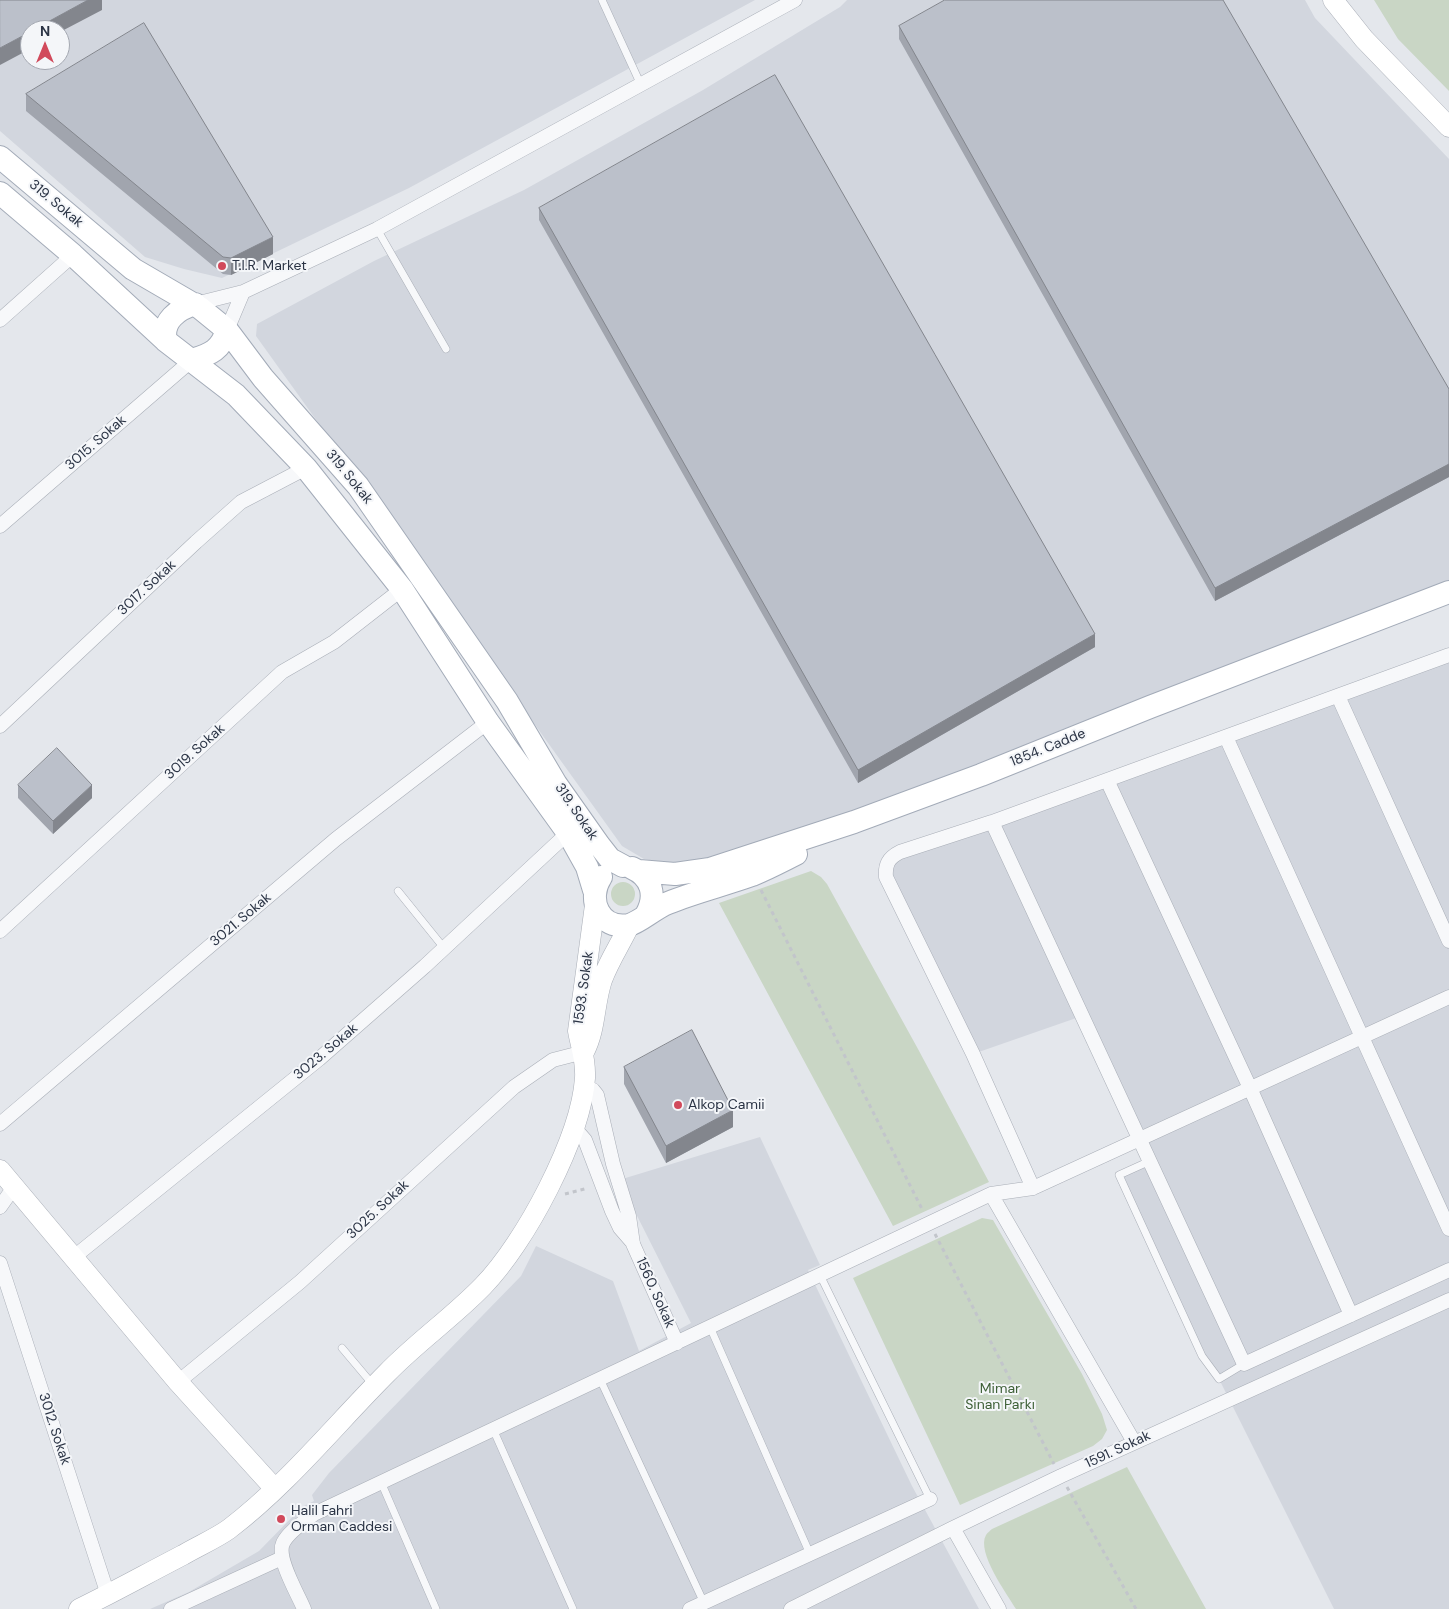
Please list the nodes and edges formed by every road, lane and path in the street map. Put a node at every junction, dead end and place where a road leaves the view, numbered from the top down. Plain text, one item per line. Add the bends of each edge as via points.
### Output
1 (602, 0) edge
2 (796, 0) edge
3 (1332, 0) edge
4 (641, 85) junction
5 (1449, 127) edge
6 (0, 157) edge
7 (0, 193) edge
8 (377, 229) junction
9 (73, 255) junction
10 (243, 292) junction
11 (194, 304) junction
12 (0, 320) edge
13 (227, 330) junction
14 (166, 340) junction
15 (446, 349) dead end
16 (192, 360) junction
17 (306, 468) junction
18 (0, 526) edge
19 (402, 589) junction
20 (1449, 592) edge
21 (1449, 655) edge
22 (1338, 696) junction
23 (488, 722) junction
24 (0, 726) edge
25 (1226, 736) junction
26 (1107, 780) junction
27 (854, 822) junction
28 (992, 822) junction
29 (568, 833) junction
30 (631, 869) junction
31 (753, 874) junction
32 (398, 891) dead end
33 (595, 898) junction
34 (638, 920) junction
35 (0, 930) edge
36 (1449, 941) edge
37 (444, 948) junction
38 (1449, 997) edge
39 (1361, 1037) junction
40 (584, 1052) junction
41 (584, 1086) junction
42 (1250, 1088) junction
43 (0, 1124) edge
44 (573, 1130) junction
45 (1140, 1139) junction
46 (1150, 1161) junction
47 (613, 1164) junction
48 (0, 1170) edge
49 (597, 1179) junction
50 (14, 1186) junction
51 (1033, 1188) junction
52 (991, 1194) junction
53 (561, 1195) dead end
54 (0, 1207) edge
55 (924, 1213) dead end
56 (1449, 1229) edge
57 (933, 1231) dead end
58 (633, 1244) junction
59 (74, 1258) junction
60 (0, 1263) edge
61 (1449, 1270) edge
62 (820, 1275) junction
63 (1449, 1300) edge
64 (1351, 1315) junction
65 (710, 1327) junction
66 (677, 1342) junction
67 (342, 1348) dead end
68 (1244, 1364) junction
69 (600, 1379) junction
70 (178, 1382) junction
71 (374, 1386) junction
72 (493, 1429) junction
73 (1134, 1442) junction
74 (1056, 1468) dead end
75 (381, 1482) junction
76 (1066, 1485) dead end
77 (275, 1489) junction
78 (930, 1499) joint
79 (953, 1528) junction
80 (810, 1554) junction
81 (282, 1558) junction
82 (108, 1595) junction
83 (704, 1603) junction
84 (79, 1609) edge
85 (171, 1609) edge
86 (304, 1609) edge
87 (436, 1609) edge
88 (572, 1609) edge
89 (690, 1609) edge
90 (791, 1609) edge
91 (1000, 1609) edge
92 (1136, 1609) edge

1 - 4 lane
2 - 4 street
3 - 5 main road via 1364,39
4 - 8 street
6 - 11 main road, 319. Sokak via 133,268
7 - 9 main road, 319. Sokak
8 - 10 street
8 - 15 lane
9 - 12 street
9 - 14 main road, 319. Sokak
10 - 11 street
10 - 13 street
11 - 13 main road, 319. Sokak
11 - 14 main road via 180,309 170,319 164,333
13 - 16 main road via 213,352
13 - 30 main road, 319. Sokak via 263,378 358,486 507,701 556,784 599,845 610,859
14 - 16 main road, 319. Sokak
16 - 17 main road, 319. Sokak via 236,395
16 - 18 street, 3015. Sokak
17 - 19 main road, 319. Sokak
17 - 24 street, 3017. Sokak via 241,502
19 - 23 main road, 319. Sokak
19 - 35 street, 3019. Sokak via 334,642 282,672
20 - 27 main road, 1854. Cadde
21 - 22 street
22 - 25 street
22 - 36 street
23 - 29 main road, 319. Sokak
23 - 43 street, 3021. Sokak via 336,839
25 - 26 street
25 - 39 street
26 - 28 street
26 - 42 street
27 - 30 main road, 1854. Cadde via 704,871 675,874
27 - 31 main road
28 - 45 street
28 - 51 street via 900,852 888,861 886,877 973,1054
29 - 33 main road, 319. Sokak via 587,867
29 - 37 street, 3023. Sokak
30 - 33 main road via 607,871 601,877
30 - 34 main road via 646,878 653,896 651,906
31 - 34 main road via 672,901
31 - 55 path
32 - 37 lane
33 - 34 main road via 599,913 605,919 622,925
33 - 40 main road, 1593. Sokak via 578,1030
34 - 40 main road, 1593. Sokak via 602,981 592,1033
37 - 59 street, 3023. Sokak via 319,1059
38 - 39 street
39 - 42 street
39 - 56 street
40 - 41 main road
40 - 70 street, 3025. Sokak via 553,1060 514,1087 300,1282
41 - 44 main road
41 - 47 street via 597,1096
42 - 45 street
42 - 64 street
44 - 49 street via 585,1140
44 - 71 main road via 544,1196 496,1272
45 - 46 street
45 - 51 street
46 - 68 street
46 - 68 lane via 1119,1174 1202,1356 1219,1379
47 - 49 street via 609,1174 600,1175
47 - 58 street via 629,1216
48 - 50 main road
49 - 53 path
49 - 58 street via 620,1228
50 - 54 street
50 - 59 main road
51 - 52 street
52 - 62 street
52 - 73 street
57 - 74 path
58 - 66 street, 1560. Sokak
59 - 70 main road
60 - 82 street, 3012. Sokak
61 - 64 street
62 - 65 street
62 - 78 lane
63 - 73 street, 1591. Sokak
64 - 68 street
65 - 66 street
65 - 80 lane
66 - 69 street
67 - 71 lane
69 - 72 street
69 - 83 lane
70 - 77 main road
71 - 77 main road
72 - 75 street
72 - 88 lane
73 - 79 street, 1591. Sokak
75 - 81 street via 314,1514 295,1528 283,1543
75 - 87 lane
76 - 92 path
77 - 82 main road via 227,1530
78 - 80 street
79 - 90 street, 1591. Sokak
79 - 91 street
80 - 83 street
81 - 85 street
81 - 86 street
82 - 84 main road
83 - 89 street

